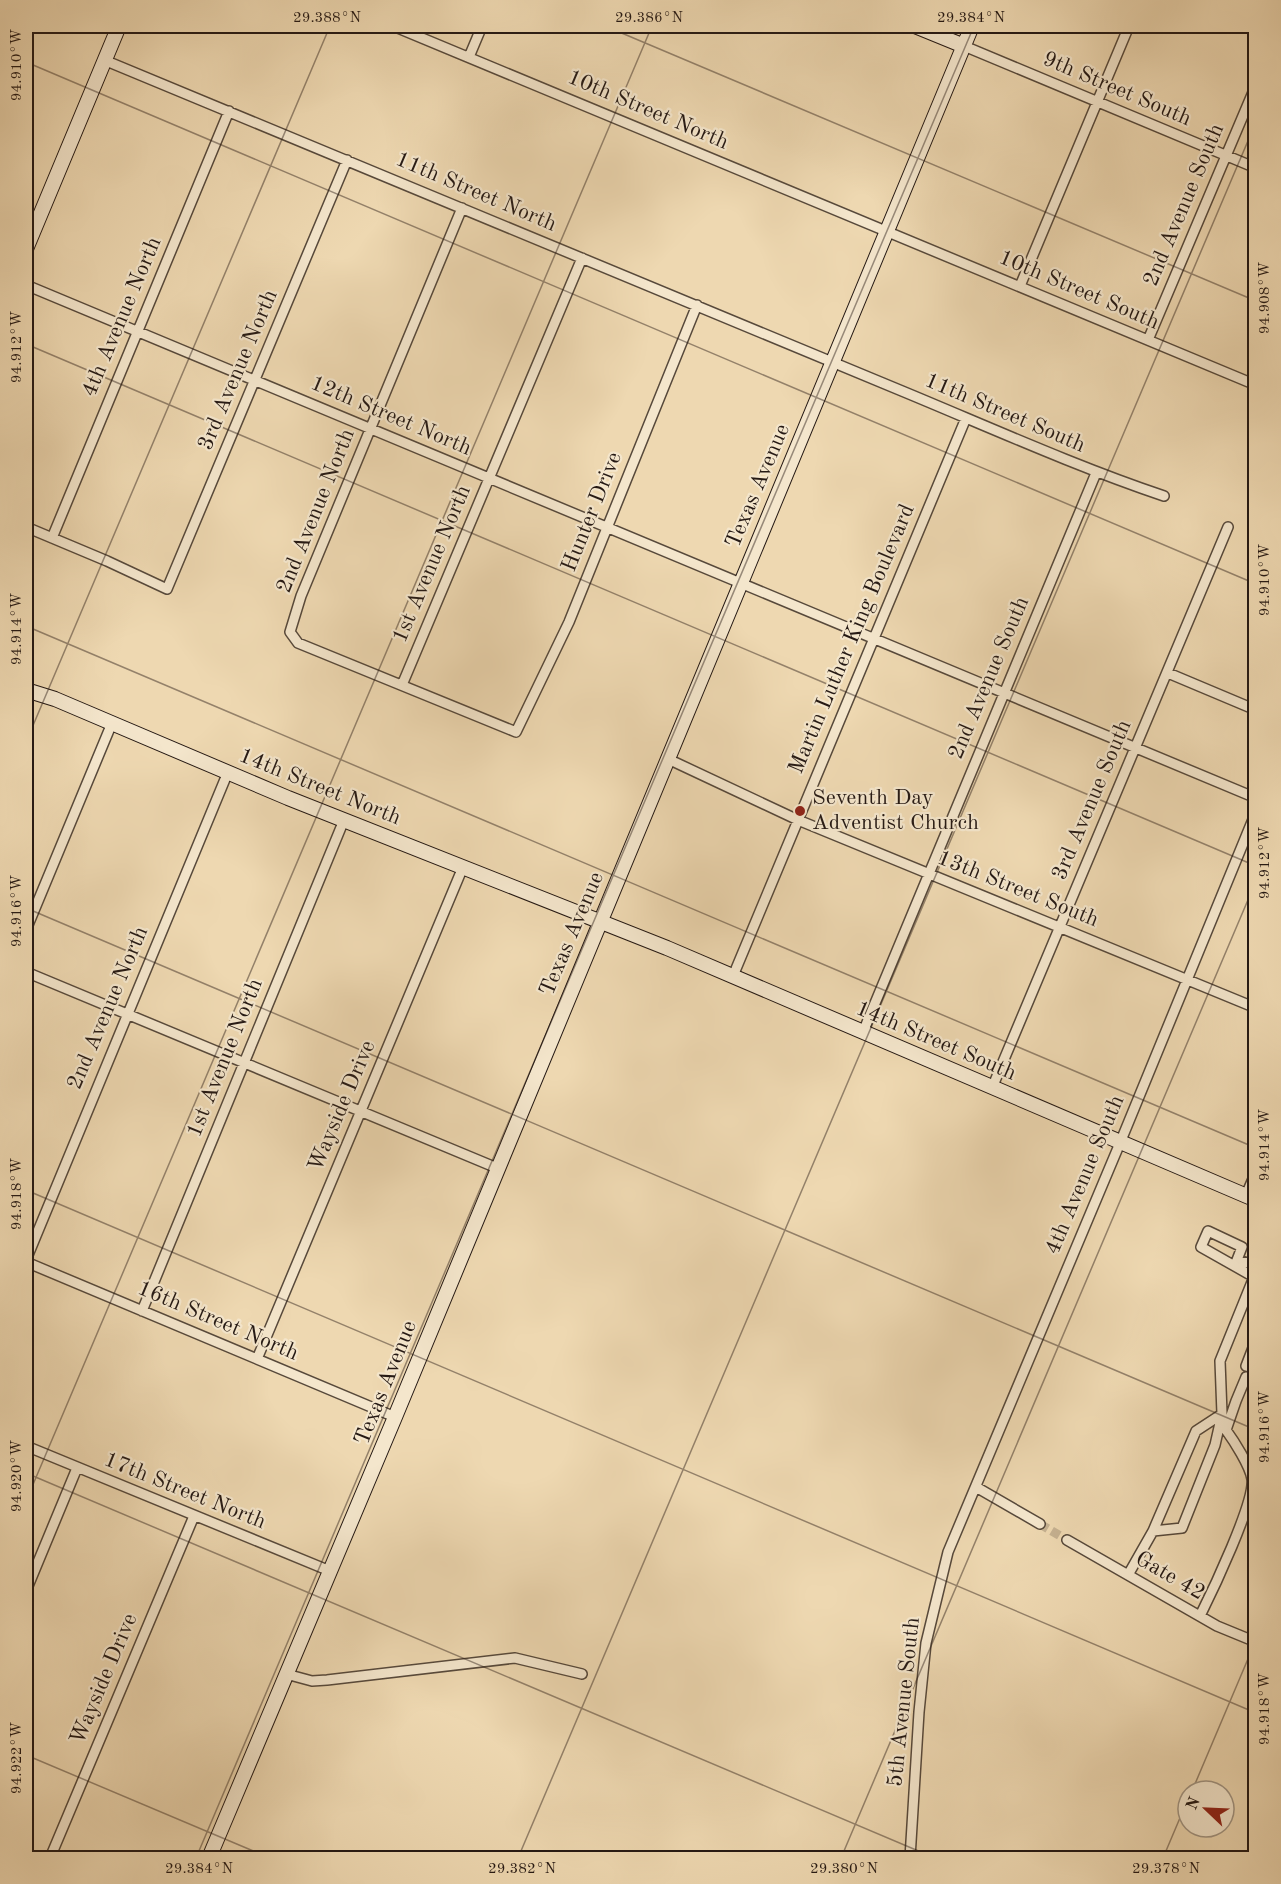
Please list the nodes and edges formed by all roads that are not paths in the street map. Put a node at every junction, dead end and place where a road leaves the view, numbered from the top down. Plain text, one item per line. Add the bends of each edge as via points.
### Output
1 (119, 26) edge
2 (393, 26) edge
3 (482, 26) edge
4 (915, 26) edge
5 (972, 26) edge
6 (1129, 26) edge
7 (964, 46) junction
8 (469, 57) junction
9 (104, 60) junction
10 (1256, 85) edge
11 (1097, 102) junction
12 (229, 111) junction
13 (1226, 155) junction
14 (347, 160) junction
15 (1256, 168) edge
16 (462, 208) junction
17 (887, 231) junction
18 (26, 249) edge
19 (582, 258) junction
20 (26, 285) edge
21 (1020, 286) junction
22 (697, 305) junction
23 (137, 332) junction
24 (1148, 340) junction
25 (832, 362) junction
26 (255, 381) junction
27 (1256, 382) edge
28 (966, 418) junction
29 (371, 429) junction
30 (1096, 473) junction
31 (489, 478) junction
32 (1164, 496) dead end
33 (26, 527) edge
34 (607, 527) junction
35 (1228, 527) dead end
36 (52, 538) junction
37 (741, 583) junction
38 (874, 638) junction
39 (1168, 673) junction
40 (402, 686) junction
41 (26, 690) edge
42 (1004, 693) junction
43 (1256, 711) edge
44 (111, 723) junction
45 (1135, 747) junction
46 (668, 759) junction
47 (228, 772) junction
48 (1256, 798) edge
49 (1256, 812) edge
50 (344, 820) junction
51 (798, 820) junction
52 (463, 867) junction
53 (929, 873) junction
54 (600, 922) junction
55 (1060, 927) junction
56 (26, 930) edge
57 (26, 972) edge
58 (733, 976) junction
59 (1187, 980) junction
60 (1256, 1008) edge
61 (127, 1014) junction
62 (863, 1032) junction
63 (244, 1063) junction
64 (993, 1088) junction
65 (360, 1111) junction
66 (1120, 1143) junction
67 (497, 1168) junction
68 (1256, 1172) edge
69 (1250, 1198) edge
70 (26, 1261) edge
71 (1256, 1265) edge
72 (142, 1311) junction
73 (1256, 1340) edge
74 (257, 1359) junction
75 (1256, 1369) edge
76 (1256, 1379) edge
77 (1222, 1414) junction
78 (395, 1417) junction
79 (26, 1446) edge
80 (77, 1468) junction
81 (976, 1487) junction
82 (194, 1516) junction
83 (1040, 1524) tunnel mouth
84 (1153, 1531) junction
85 (1067, 1540) tunnel mouth
86 (948, 1552) joint
87 (330, 1571) junction
88 (1128, 1575) junction
89 (26, 1591) edge
90 (1200, 1616) junction
91 (1256, 1642) edge
92 (286, 1674) junction
93 (582, 1674) dead end
94 (50, 1858) edge
95 (209, 1858) edge
96 (910, 1858) edge

1 - 9 main road
2 - 8 street, 10th Street North
3 - 8 street
4 - 7 main road
5 - 7 main road, Texas Avenue
6 - 11 street
7 - 11 street, 9th Street South
7 - 17 main road, Texas Avenue
8 - 17 street, 10th Street North
9 - 12 street, 11th Street North
9 - 18 main road
10 - 13 street, 2nd Avenue South
11 - 13 street, 9th Street South
11 - 21 street
12 - 14 street, 11th Street North
12 - 23 street, 4th Avenue North
13 - 15 street, 9th Street South
13 - 24 street, 2nd Avenue South
14 - 16 street, 11th Street North
14 - 26 street, 3rd Avenue North
16 - 19 street, 11th Street North
16 - 29 street, 2nd Avenue North
17 - 21 street, 10th Street South
17 - 25 main road, Texas Avenue
19 - 22 street, 11th Street North
19 - 31 street, 1st Avenue North
20 - 23 street, 12th Street North
21 - 24 street, 10th Street South
22 - 25 street, 11th Street North
22 - 34 street, Hunter Drive
23 - 26 street, 12th Street North
23 - 36 street, 4th Avenue North
24 - 27 street, 10th Street South
25 - 28 street, 11th Street South
25 - 37 main road, Texas Avenue
26 - 29 street, 12th Street North
26 - 36 street, 3rd Avenue North via 167,589
28 - 30 street, 11th Street South
28 - 38 street, Martin Luther King Boulevard
29 - 31 street, 12th Street North
29 - 40 street, 2nd Avenue North via 301,596 290,632 298,643
30 - 32 street, 11th Street South
30 - 42 street, 2nd Avenue South
31 - 34 street, 12th Street North
31 - 40 street, 1st Avenue North
33 - 36 street
34 - 37 street, 12th Street North
34 - 40 street, Hunter Drive via 569,622 516,732
35 - 39 street, 3rd Avenue South
37 - 38 street, 12th Street North
37 - 46 main road, Texas Avenue
38 - 42 street, 12th Street North
38 - 51 street, Martin Luther King Boulevard
39 - 43 street
39 - 45 street, 3rd Avenue South
41 - 44 main road, 14th Street North
42 - 45 street, 12th Street North
42 - 53 street, 2nd Avenue South
44 - 47 main road, 14th Street North
44 - 56 street
45 - 48 street, 12th Street North
45 - 55 street, 3rd Avenue South
46 - 51 street, 13th Street South
46 - 54 main road, Texas Avenue
47 - 50 main road, 14th Street North
47 - 61 street, 2nd Avenue North
49 - 59 street, 4th Avenue South
50 - 52 main road, 14th Street North
50 - 63 street, 1st Avenue North
51 - 53 street, 13th Street South
51 - 58 street, Martin Luther King Boulevard
52 - 54 main road, 14th Street North
52 - 65 street, Wayside Drive
53 - 55 street, 13th Street South
53 - 62 street, 2nd Avenue South
54 - 58 main road, 14th Street South
54 - 67 main road, Texas Avenue
55 - 59 street, 13th Street South
55 - 64 street, 3rd Avenue South
57 - 61 street
58 - 62 main road, 14th Street South
59 - 60 street, 13th Street South
59 - 66 street, 4th Avenue South
61 - 63 street
61 - 70 street, 2nd Avenue North
62 - 64 main road, 14th Street South
63 - 65 street
63 - 72 street, 1st Avenue North
64 - 66 main road, 14th Street South
65 - 67 street
65 - 74 street, Wayside Drive
66 - 69 main road, 14th Street South
66 - 81 street, 4th Avenue South
67 - 78 main road, Texas Avenue
68 - 69 street
70 - 72 street, 16th Street North
71 - 77 street via 1237,1260 1242,1247 1208,1231 1201,1247 1254,1277 1220,1361
72 - 74 street, 16th Street North
73 - 75 street via 1246,1366
74 - 78 street, 16th Street North
76 - 90 street via 1246,1377 1226,1430 1252,1479 1245,1514
77 - 84 street via 1196,1431
77 - 84 street via 1215,1445 1182,1528
78 - 87 main road, Texas Avenue
79 - 80 street, 17th Street North
80 - 82 street, 17th Street North
80 - 89 street
81 - 83 street
81 - 86 street, 4th Avenue South
82 - 87 street, 17th Street North
82 - 94 street, Wayside Drive
84 - 88 street
85 - 88 street, Gate 42
86 - 96 street, 5th Avenue South via 926,1643
87 - 92 main road, Texas Avenue
88 - 90 street, Gate 42
90 - 91 street, Gate 42
92 - 93 street via 312,1681 327,1680 515,1658
92 - 95 main road, Texas Avenue

